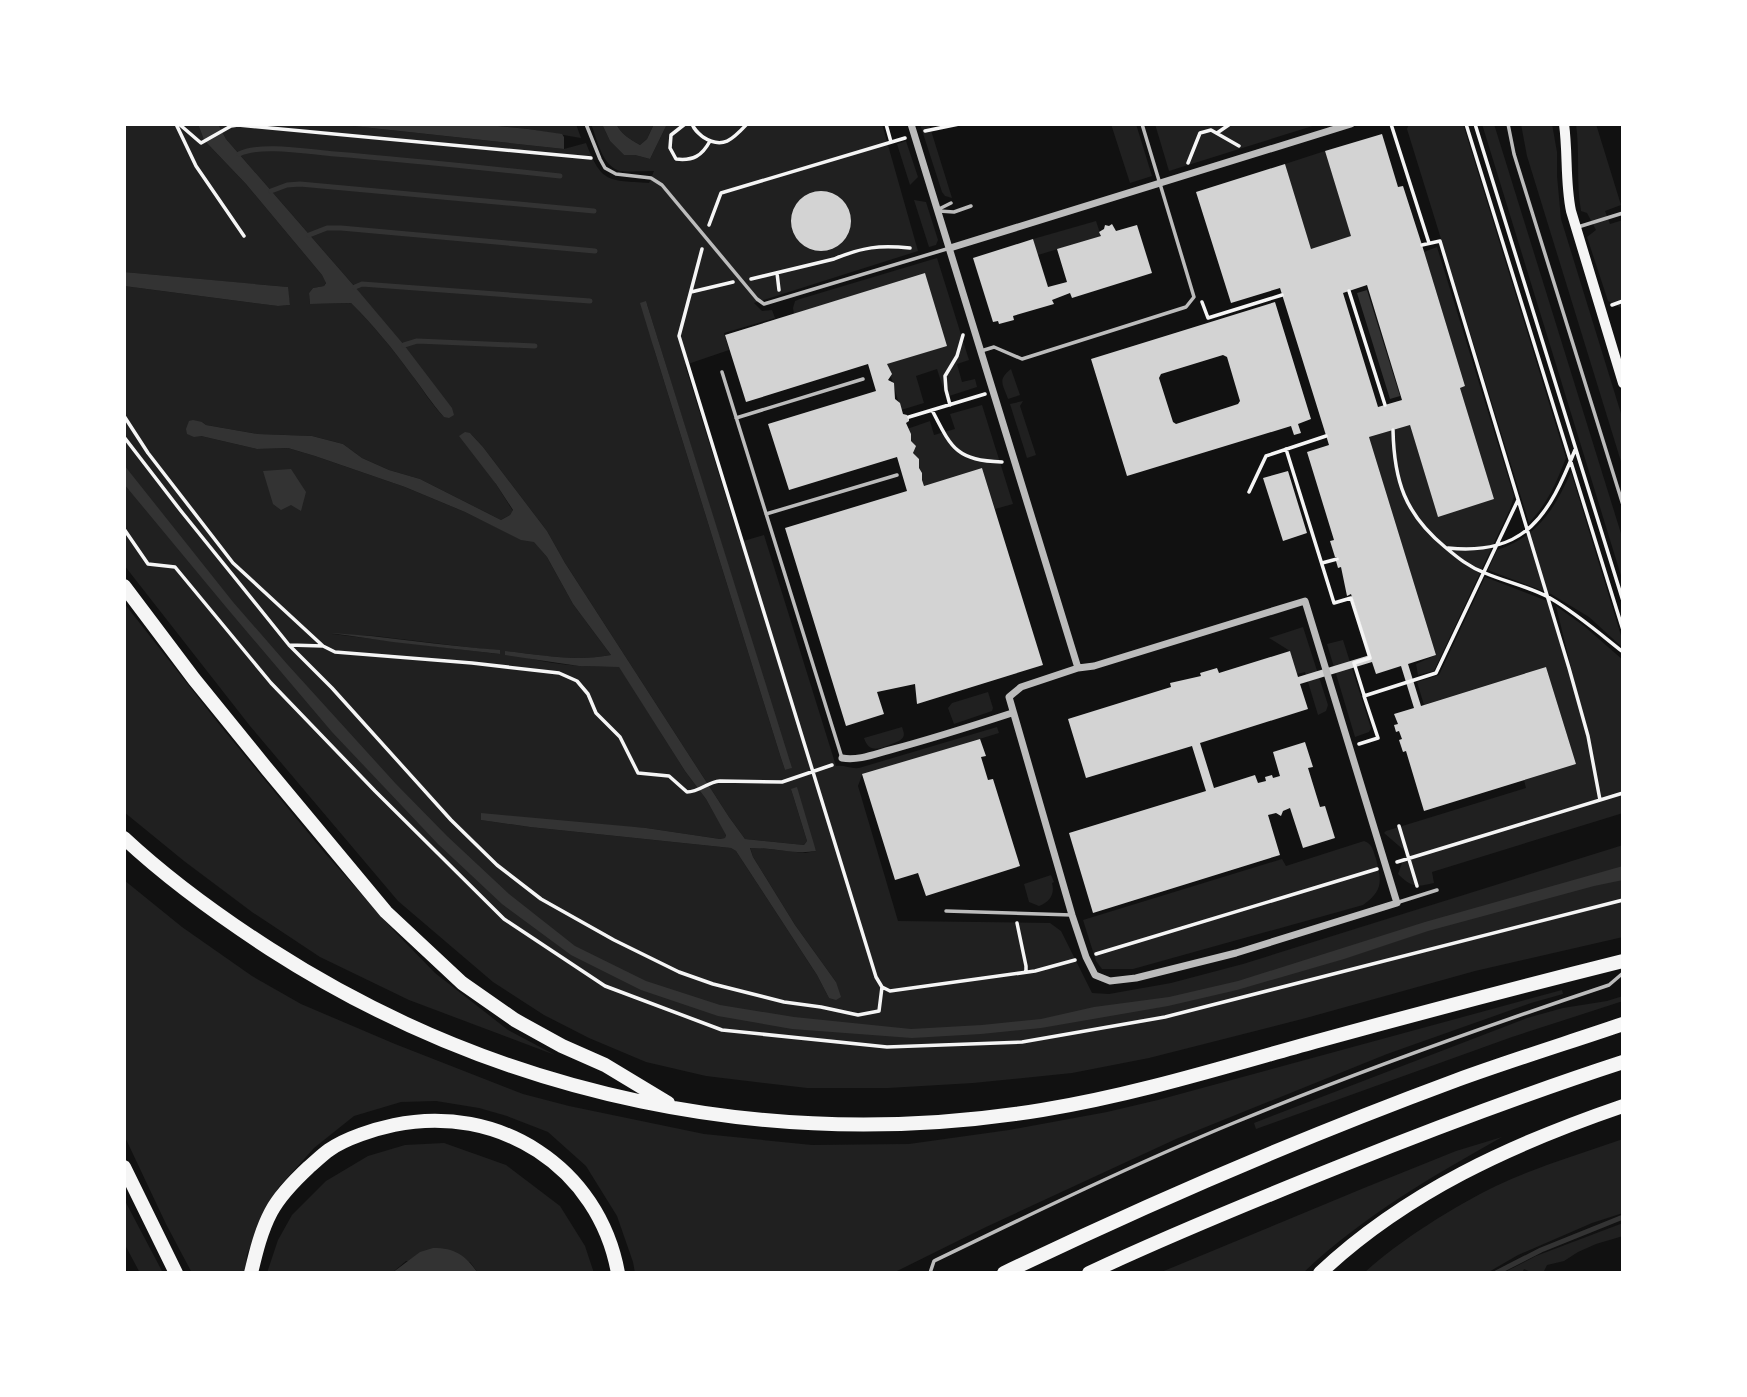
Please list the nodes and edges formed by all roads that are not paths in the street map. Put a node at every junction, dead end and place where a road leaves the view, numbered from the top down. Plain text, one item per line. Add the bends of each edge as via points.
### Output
1 (586, 124) edge
2 (911, 124) edge
3 (1142, 124) edge
4 (1351, 124) edge
5 (1508, 124) edge
6 (1563, 124) edge
7 (1160, 183) junction
8 (951, 203) dead end
9 (971, 206) dead end
10 (937, 210) junction
11 (1623, 213) edge
12 (1576, 228) junction
13 (950, 248) junction
14 (981, 351) junction
15 (722, 372) dead end
16 (863, 379) dead end
17 (1623, 383) edge
18 (736, 418) junction
19 (897, 475) dead end
20 (1623, 505) edge
21 (766, 514) junction
22 (124, 586) edge
23 (1078, 668) junction
24 (1012, 713) junction
25 (842, 758) joint
26 (124, 838) edge
27 (1437, 890) dead end
28 (1397, 903) junction
29 (946, 911) dead end
30 (1072, 915) junction
31 (1623, 961) edge
32 (1623, 973) edge
33 (1623, 1024) edge
34 (1623, 1062) edge
35 (1623, 1107) edge
36 (677, 1109) junction
37 (124, 1167) edge
38 (176, 1273) edge
39 (251, 1273) edge
40 (618, 1273) edge
41 (930, 1273) edge
42 (1004, 1273) edge
43 (1089, 1273) edge
44 (1320, 1273) edge

1 - 13 lane via 605,168 616,174 651,178 662,185 764,304
2 - 10 street
3 - 7 lane
4 - 7 street
5 - 20 lane
6 - 12 main road via 1568,195
7 - 13 street
7 - 14 lane via 1194,297 1186,307 1022,359 994,347
8 - 10 lane
9 - 10 lane via 954,212
10 - 13 street
11 - 12 lane
12 - 17 main road
13 - 14 street
14 - 23 street
15 - 18 lane
16 - 18 lane
18 - 21 lane
19 - 21 lane
21 - 25 lane
22 - 36 highway via 218,709 386,912 462,983 515,1020 605,1065
23 - 24 street via 1021,687 1009,697
23 - 28 street via 1305,601
24 - 25 street via 878,753
24 - 30 street
26 - 36 highway via 245,933 384,1014 525,1072
27 - 28 lane
28 - 30 street via 1236,953 1110,981 1095,975
29 - 30 lane
31 - 36 highway via 1186,1078 1043,1110 957,1120 829,1124
32 - 41 lane via 1609,985 1457,1037 1224,1127 934,1261
33 - 42 highway via 1457,1080 1329,1130
34 - 43 highway via 1418,1135
35 - 44 highway via 1537,1138 1453,1177 1376,1227
37 - 38 highway
39 - 40 highway via 272,1211 295,1180 331,1148 383,1127 450,1120 518,1139 565,1173 597,1214

